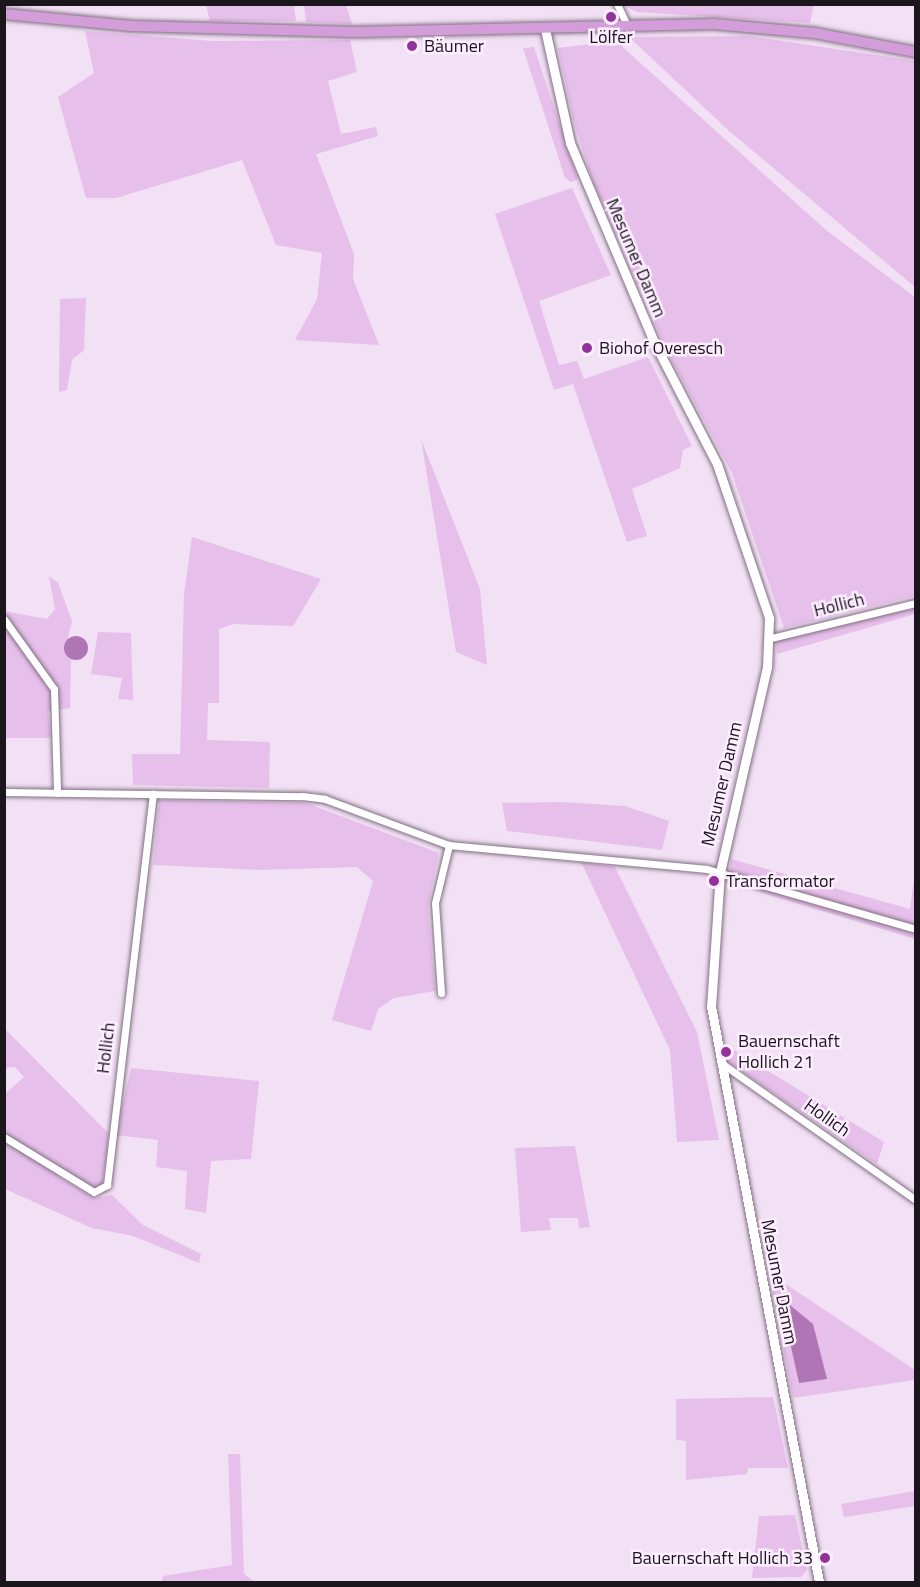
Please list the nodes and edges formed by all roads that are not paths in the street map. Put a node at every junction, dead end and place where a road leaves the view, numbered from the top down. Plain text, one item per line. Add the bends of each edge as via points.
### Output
1 (617, 4) edge
2 (4, 14) edge
3 (627, 25) junction
4 (545, 29) junction
5 (915, 52) edge
6 (915, 603) edge
7 (4, 619) edge
8 (771, 638) junction
9 (4, 792) edge
10 (57, 793) junction
11 (153, 794) junction
12 (449, 845) junction
13 (720, 872) junction
14 (915, 929) edge
15 (441, 993) dead end
16 (720, 1062) junction
17 (4, 1137) edge
18 (915, 1200) edge
19 (819, 1582) edge

1 - 3 street
2 - 4 main road via 216,30
3 - 4 main road
3 - 5 main road via 750,26
4 - 8 main road, Mesumer Damm via 570,142 654,342 728,490 766,601
6 - 8 street, Hollich
7 - 10 street via 54,688
8 - 13 main road, Mesumer Damm
9 - 10 street
10 - 11 street
11 - 12 street via 325,799
11 - 17 street, Hollich via 106,1185 94,1192
12 - 13 street
12 - 15 street via 435,903
13 - 14 street
13 - 16 main road, Mesumer Damm via 711,1006
16 - 18 street, Hollich
16 - 19 main road, Mesumer Damm

